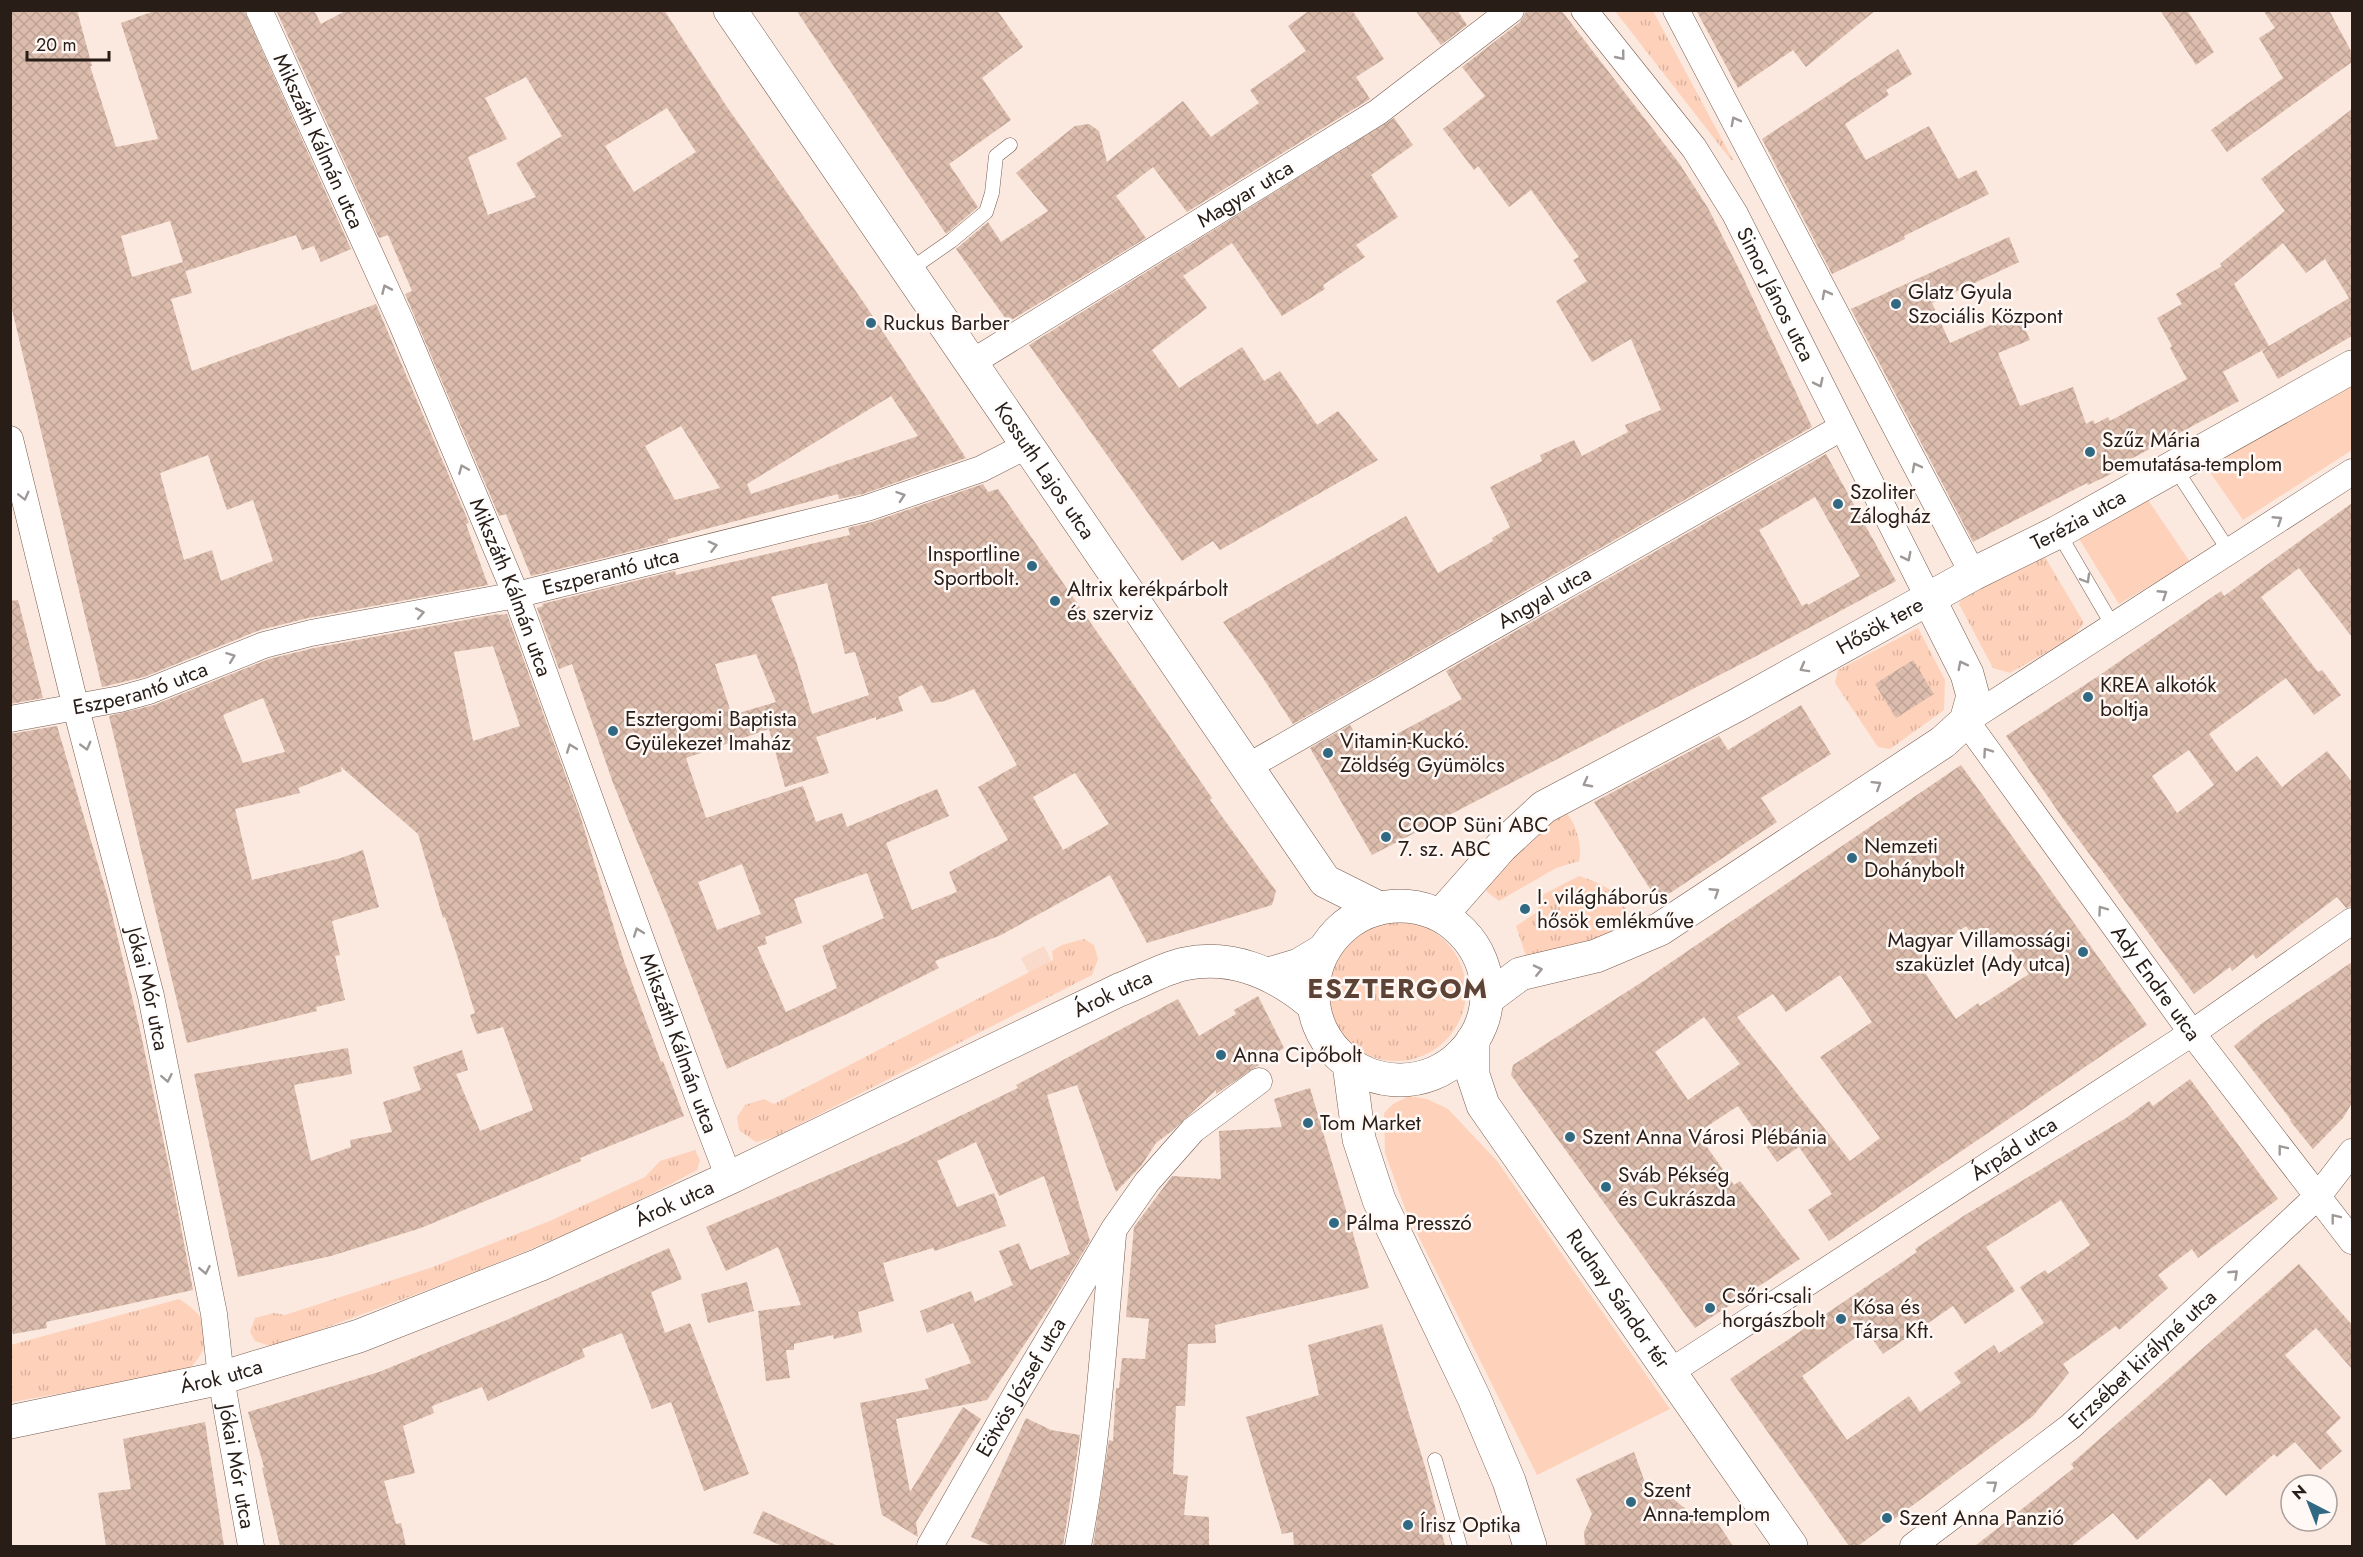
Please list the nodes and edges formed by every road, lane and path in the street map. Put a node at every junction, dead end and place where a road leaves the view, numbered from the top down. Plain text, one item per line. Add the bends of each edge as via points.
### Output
1 (260, 10) edge
2 (730, 10) edge
3 (1511, 10) edge
4 (1584, 10) edge
5 (1676, 10) edge
6 (1010, 145) dead end
7 (908, 271) junction
8 (971, 363) junction
9 (2352, 367) edge
10 (1841, 428) junction
11 (10, 439) edge
12 (1028, 445) junction
13 (2175, 468) junction
14 (2352, 472) edge
15 (2058, 532) junction
16 (2229, 551) junction
17 (1973, 574) junction
18 (516, 595) junction
19 (1929, 599) junction
20 (2113, 626) junction
21 (76, 708) junction
22 (10, 719) edge
23 (1966, 721) junction
24 (1249, 766) junction
25 (1325, 881) junction
26 (1379, 908) junction
27 (1441, 915) junction
28 (2352, 921) edge
29 (1330, 941) junction
30 (1269, 974) junction
31 (1488, 998) junction
32 (1311, 1003) junction
33 (2192, 1033) junction
34 (1473, 1040) junction
35 (1349, 1064) junction
36 (1404, 1080) junction
37 (1259, 1082) dead end
38 (1483, 1106) junction
39 (1357, 1115) junction
40 (2352, 1152) edge
41 (729, 1178) junction
42 (2318, 1196) junction
43 (1114, 1229) junction
44 (2352, 1240) edge
45 (1670, 1372) junction
46 (221, 1378) junction
47 (10, 1422) edge
48 (1435, 1460) dead end
49 (251, 1546) edge
50 (930, 1546) edge
51 (1078, 1546) edge
52 (1460, 1546) edge
53 (1530, 1546) edge
54 (1791, 1546) edge
55 (1913, 1546) edge

18 -> 1 street, Mikszáth Kálmán utca via 401,322
2 - 7 main road, Kossuth Lajos utca
3 - 8 street, Magyar utca via 1378,112
4 -> 10 street, Simor János utca via 1694,148 1735,214
17 -> 5 street, Simor János utca
6 - 7 lane via 996,156 986,212
7 - 8 main road, Kossuth Lajos utca
8 - 12 main road, Kossuth Lajos utca
9 - 13 main road, Terézia utca
10 -> 19 street, Simor János utca
10 - 24 street, Angyal utca
11 -> 21 street, Jókai Mór utca
18 -> 12 street, Eszperantó utca via 867,508 981,469
12 - 24 main road, Kossuth Lajos utca
13 - 15 main road, Terézia utca
13 - 16 lane
16 -> 14 street
15 - 17 main road, Terézia utca
15 -> 20 lane
20 -> 16 street
17 - 19 main road, Terézia utca
21 -> 18 street, Eszperantó utca via 149,691 225,659 287,639
41 -> 18 street, Mikszáth Kálmán utca
23 -> 19 main road, Hősök tere via 1973,696 1967,674
19 -> 27 main road, Hősök tere via 1544,807
20 - 23 street
21 - 22 street, Eszperantó utca
21 -> 46 street, Jókai Mór utca via 151,996 214,1314
31 -> 23 main road via 1520,974 1596,956 1660,928 1944,742
33 -> 23 street, Ady Endre utca
24 - 25 main road, Kossuth Lajos utca
25 - 26 main road, Kossuth Lajos utca
25 - 29 main road
26 - 27 main road via 1400,905
26 - 29 main road via 1356,918
27 - 31 main road via 1461,930 1476,950 1485,973
28 - 33 street, Árpád utca
29 - 30 main road via 1299,965
29 - 32 main road via 1316,972
30 - 32 main road, Árok utca
30 - 41 main road, Árok utca via 1235,964 1183,964 1119,990
31 - 34 main road
32 - 35 main road via 1322,1034
42 -> 33 street, Ady Endre utca
33 - 45 street, Árpád utca
34 - 36 main road via 1458,1058 1438,1072
34 - 38 main road, Rudnay Sándor tér via 1473,1075
35 - 36 main road via 1370,1075
35 - 39 main road
36 - 38 main road
36 - 39 main road via 1372,1093
37 - 43 street, Eötvös József utca via 1193,1130 1147,1182
38 - 45 main road, Rudnay Sándor tér
39 - 53 main road via 1359,1139 1379,1200 1474,1398 1509,1481
40 - 42 street, Erzsébet királyné utca
41 - 46 main road, Árok utca via 539,1265 359,1336
44 -> 42 street, Ady Endre utca
55 -> 42 street, Erzsébet királyné utca via 2071,1426
43 - 50 street, Eötvös József utca
43 - 51 street, Eötvös József utca via 1097,1419
45 - 54 main road, Rudnay Sándor tér
46 - 47 main road, Árok utca
46 - 49 street, Jókai Mór utca
48 - 52 lane

